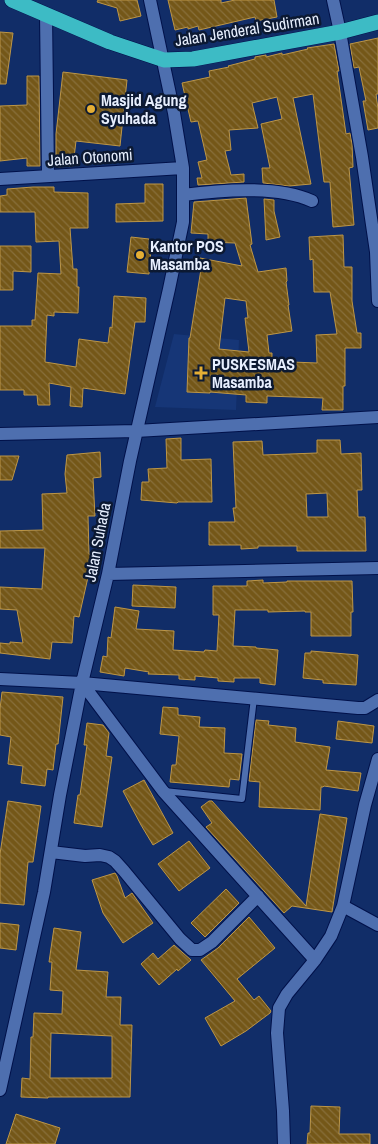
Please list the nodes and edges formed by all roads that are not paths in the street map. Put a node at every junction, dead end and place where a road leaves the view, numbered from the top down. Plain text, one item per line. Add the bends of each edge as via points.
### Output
1 (12, 0) edge
2 (150, 0) edge
3 (333, 0) edge
4 (46, 14) junction
5 (378, 22) edge
6 (340, 32) junction
7 (164, 60) junction
8 (183, 168) junction
9 (48, 176) junction
10 (0, 179) edge
11 (183, 195) junction
12 (312, 201) dead end
13 (378, 301) edge
14 (378, 417) edge
15 (136, 431) junction
16 (0, 434) edge
17 (378, 568) edge
18 (108, 574) junction
19 (0, 679) edge
20 (82, 683) junction
21 (254, 698) junction
22 (378, 700) edge
23 (378, 759) edge
24 (163, 791) junction
25 (51, 852) junction
26 (258, 896) junction
27 (343, 906) junction
28 (378, 925) edge
29 (315, 960) junction
30 (0, 1090) edge
31 (284, 1144) edge

1 - 4 highway, Jalan Jenderal Sudirman
2 - 7 street, Jalan Suhada
3 - 6 street
4 - 7 highway, Jalan Jenderal Sudirman via 110,42
4 - 9 street
5 - 6 highway, Jalan Jenderal Sudirman
6 - 7 highway, Jalan Jenderal Sudirman via 193,59
6 - 13 street via 376,252
7 - 8 street, Jalan Suhada
8 - 9 street, Jalan Otonomi
8 - 11 street, Jalan Suhada
9 - 10 street, Jalan Otonomi
11 - 12 street via 270,191 302,196
11 - 15 street, Jalan Suhada via 183,222
14 - 15 street
15 - 16 street
15 - 18 street, Jalan Suhada
17 - 18 street
18 - 20 street, Jalan Suhada
19 - 20 street
20 - 21 street
20 - 24 street
20 - 25 street, Jalan Suhada
21 - 22 street via 358,708 365,708
21 - 24 lane via 242,798
23 - 27 street
24 - 26 street
25 - 26 street via 109,857 192,950 200,950 212,942
25 - 30 street, Jalan Suhada
26 - 29 street
27 - 28 street
27 - 29 street via 331,936
29 - 31 street via 279,1008 277,1033

